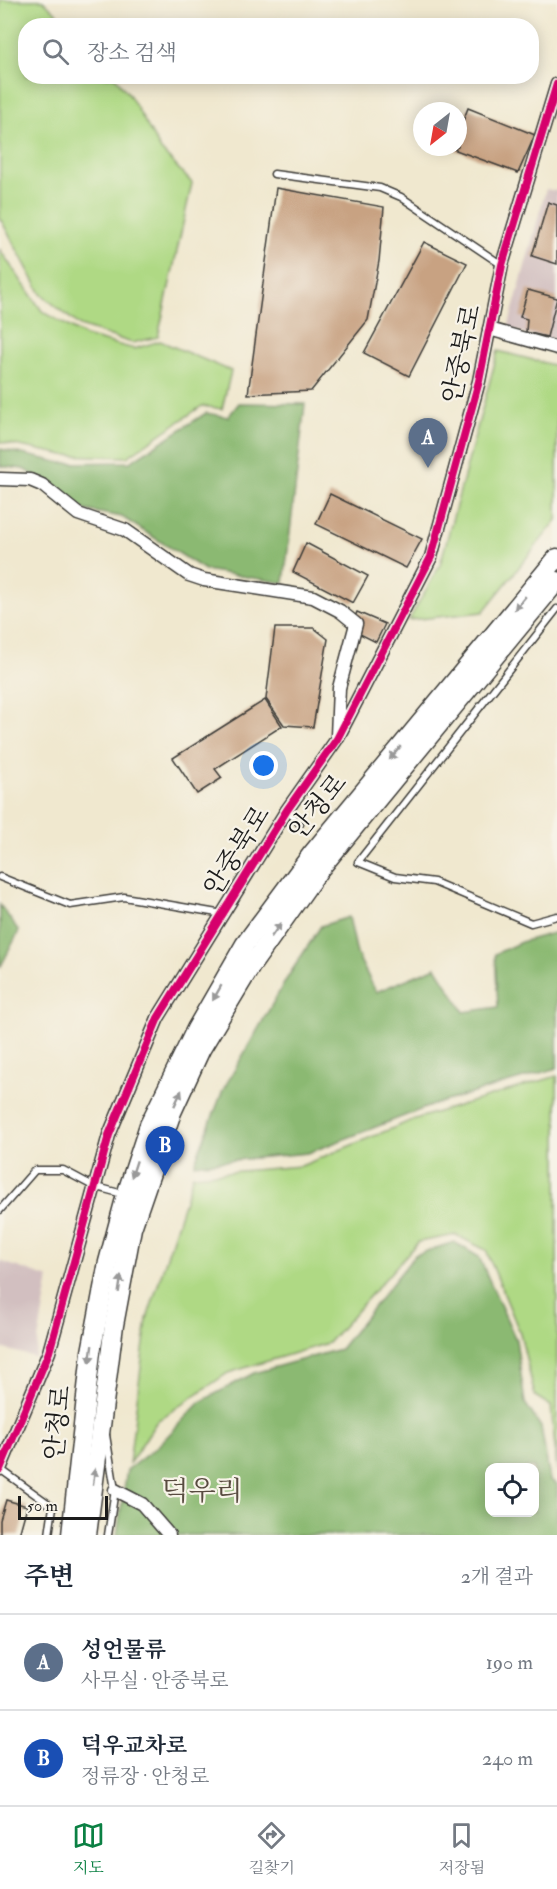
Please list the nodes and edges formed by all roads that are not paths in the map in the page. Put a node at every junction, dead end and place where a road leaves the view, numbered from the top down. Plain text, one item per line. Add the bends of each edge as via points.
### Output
1 (557, 84) edge
2 (274, 174) dead end
3 (502, 265) junction
4 (489, 329) junction
5 (557, 348) edge
6 (0, 479) edge
7 (557, 558) edge
8 (557, 581) edge
9 (557, 609) edge
10 (337, 739) junction
11 (287, 810) junction
12 (300, 824) dead end
13 (0, 877) edge
14 (223, 914) junction
15 (557, 916) edge
16 (93, 1186) junction
17 (133, 1198) junction
18 (0, 1210) edge
19 (102, 1418) junction
20 (0, 1469) edge
21 (115, 1490) junction
22 (49, 1535) edge
23 (71, 1535) edge
24 (87, 1535) edge
25 (108, 1535) edge
26 (169, 1535) edge

1 - 3 street, 안중북로
2 - 3 lane via 380,188 401,197
3 - 4 street, 안중북로
4 - 5 street
4 - 10 street, 안중북로 via 479,381 431,557
6 - 10 street via 30,480 42,485 78,514 125,530 189,575 313,597 340,611 356,624 339,688
7 -> 17 street, 안청로 via 311,855 245,944 196,1029 148,1125
17 -> 8 street, 안청로 via 201,1049 251,966 319,870
9 - 15 lane via 358,862 395,877 434,882 531,923
10 - 11 street, 안중북로
11 - 12 lane
11 - 14 street, 안중북로
13 - 14 lane via 70,905 124,897
14 - 16 street, 안중북로 via 158,1018 109,1136
16 - 17 lane
16 - 18 lane via 63,1170 34,1170
16 - 20 street, 안중북로 via 49,1352
19 -> 17 street, 안청로
17 -> 23 street, 안청로 via 108,1262 91,1352
19 - 21 lane via 111,1449
24 -> 19 street, 안청로
20 - 22 lane via 53,1507
21 - 25 lane
21 - 26 street via 142,1504

